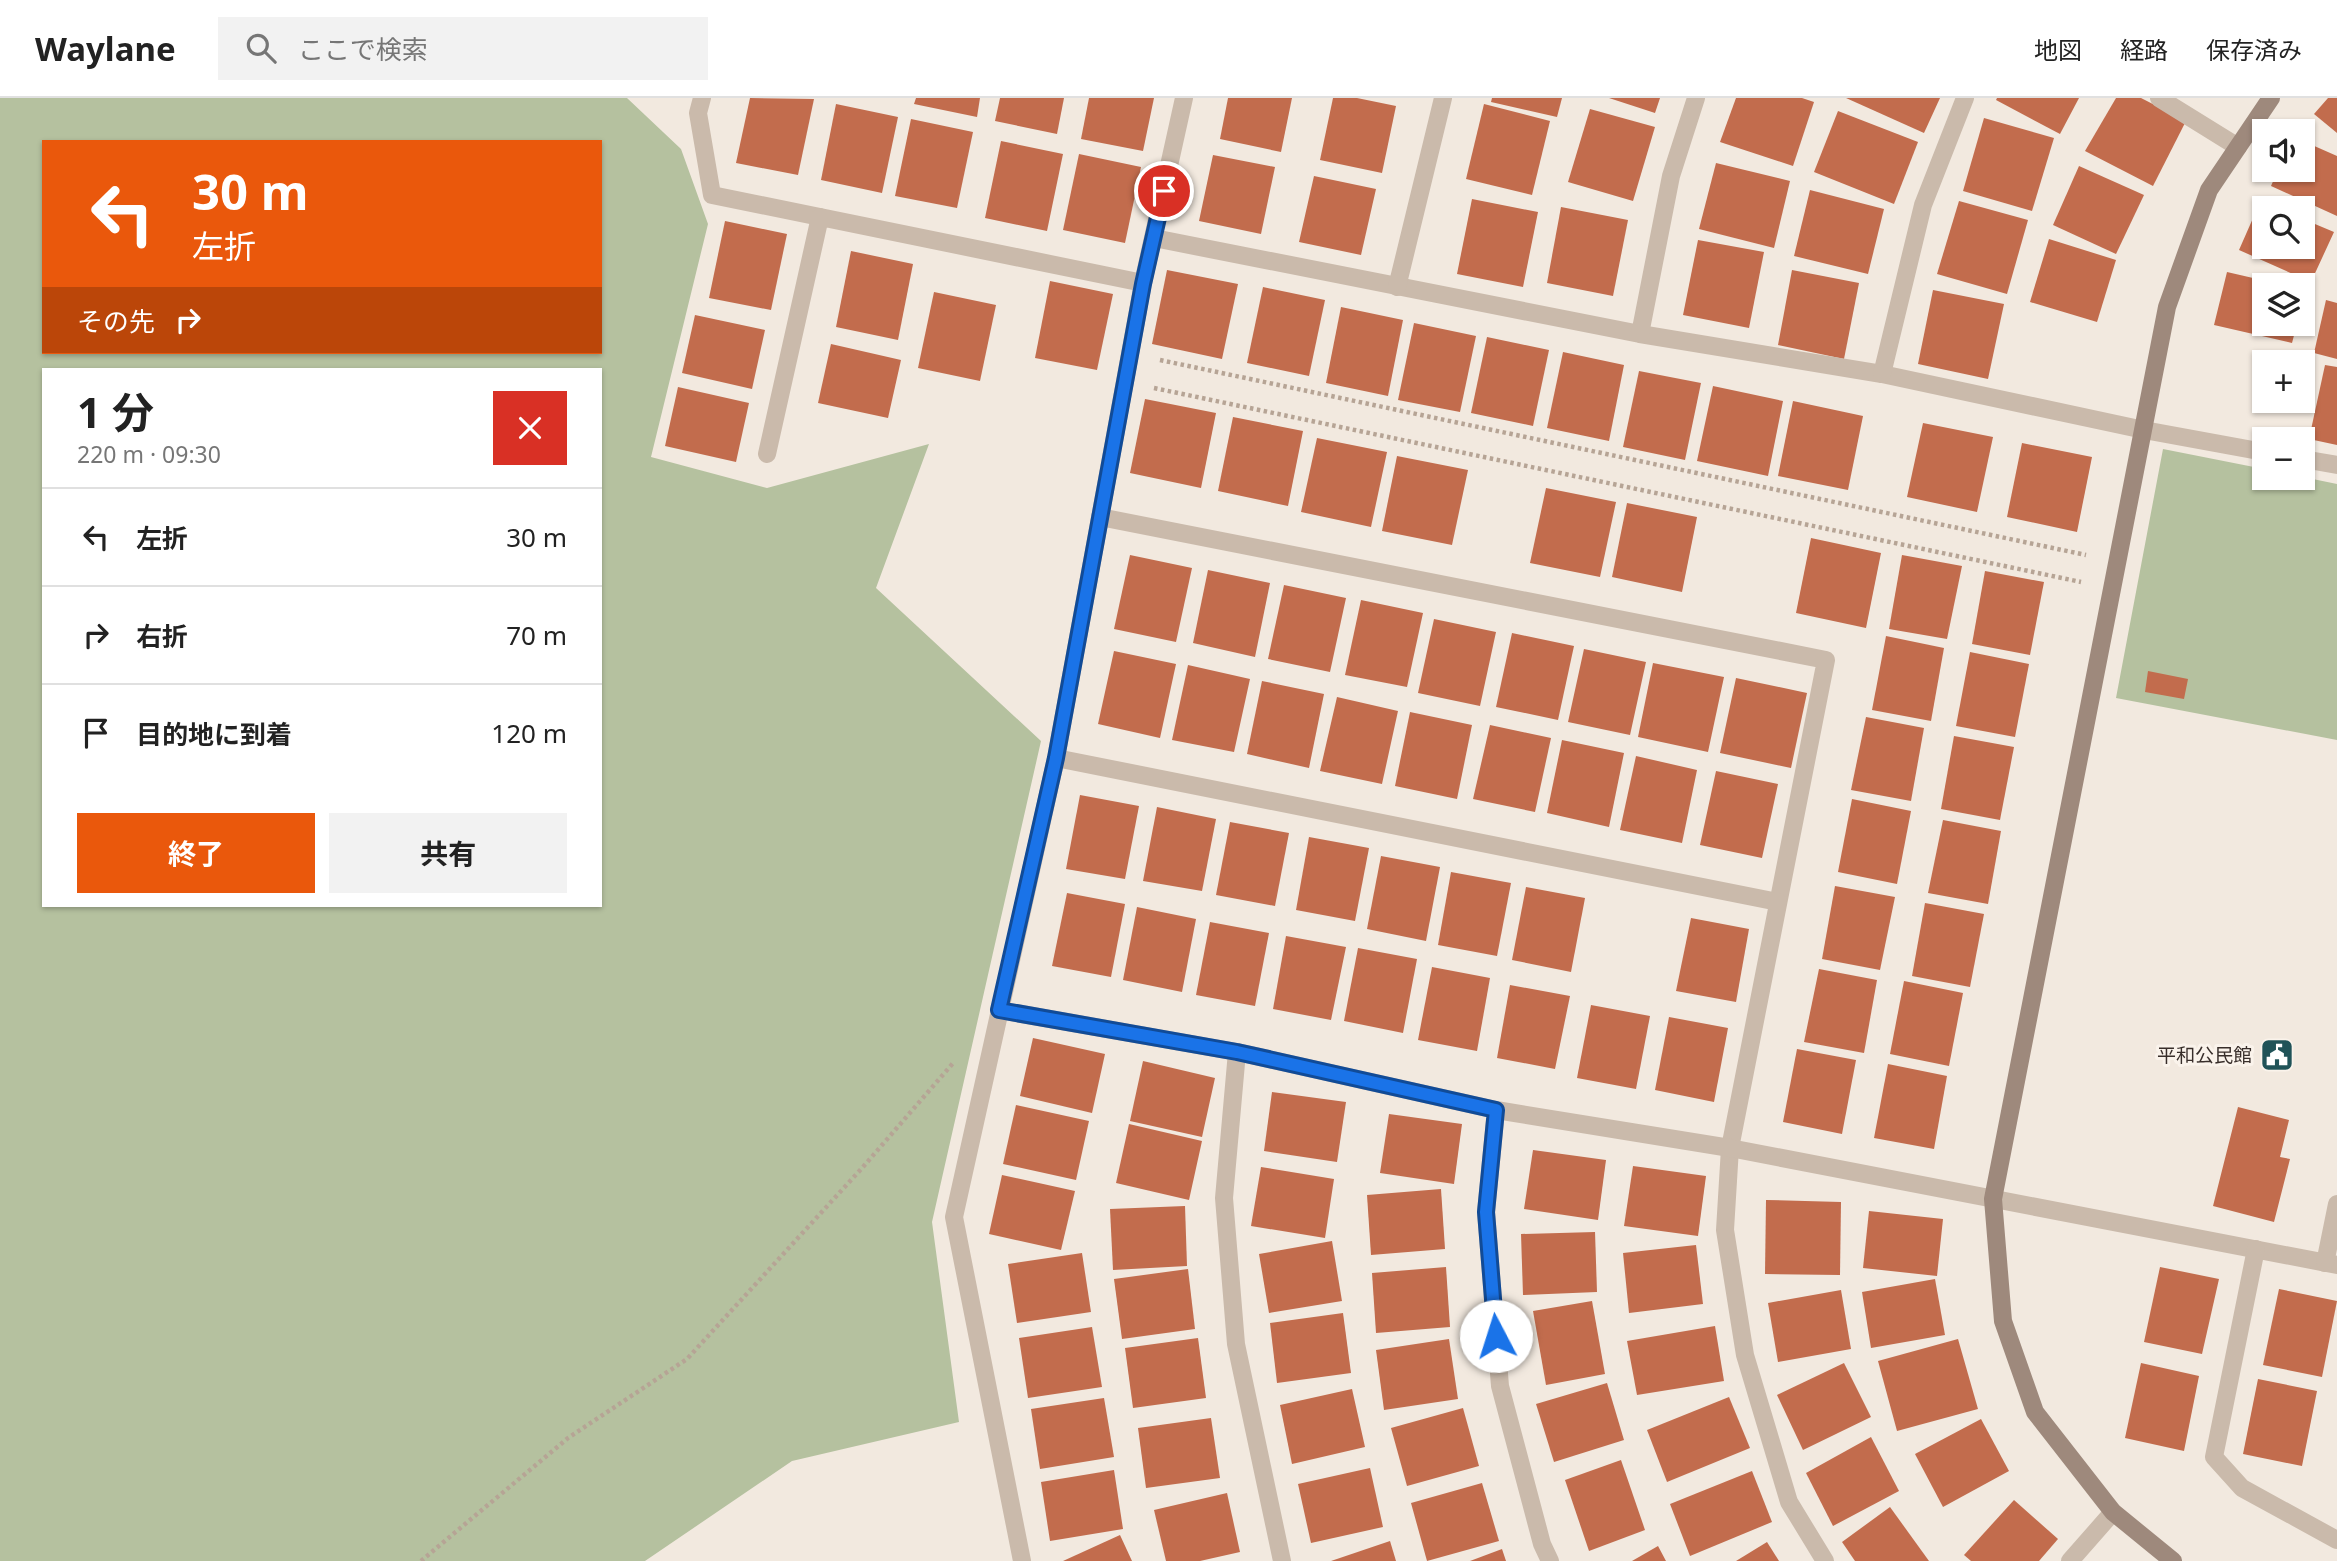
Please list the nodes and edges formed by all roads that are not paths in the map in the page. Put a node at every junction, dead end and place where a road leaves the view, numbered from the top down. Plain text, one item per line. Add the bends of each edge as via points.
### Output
1 (702, 98) edge
2 (1184, 98) edge
3 (1443, 98) edge
4 (1696, 98) edge
5 (1965, 98) edge
6 (2159, 98) edge
7 (2271, 98) edge
8 (2238, 147) junction
9 (820, 217) junction
10 (1154, 238) junction
11 (1143, 284) junction
12 (1397, 287) junction
13 (1640, 334) junction
14 (1882, 374) junction
15 (2144, 430) junction
16 (2252, 450) edge
17 (767, 454) dead end
18 (2315, 461) edge
19 (2337, 465) edge
20 (1100, 517) junction
21 (1056, 758) junction
22 (1778, 902) junction
23 (999, 1010) junction
24 (1237, 1052) junction
25 (1496, 1110) junction
26 (1730, 1148) junction
27 (1993, 1199) junction
28 (2337, 1203) edge
29 (2256, 1249) junction
30 (2331, 1264) edge
31 (2113, 1512) junction
32 (2337, 1540) edge
33 (1022, 1561) edge
34 (1282, 1561) edge
35 (1550, 1561) edge
36 (1825, 1561) edge
37 (2070, 1561) edge
38 (2173, 1561) edge

1 - 9 street via 698,113 712,195
2 - 10 street
3 - 12 street
4 - 13 street via 1671,176
5 - 14 street via 1923,205
6 - 8 street
7 - 8 street
8 - 15 street via 2209,190 2167,307
9 - 11 street
9 - 17 street
10 - 11 street
10 - 12 street
11 - 20 street
12 - 13 street
13 - 14 street
14 - 15 street
15 - 16 street
15 - 27 street
18 - 19 street
20 - 21 street
20 - 22 street via 1826,660
21 - 22 street
21 - 23 street
22 - 26 street
23 - 24 street
23 - 33 street via 954,1217
24 - 25 street
24 - 34 street via 1224,1198 1235,1330
25 - 26 street
25 - 35 street via 1486,1212 1500,1386
26 - 27 street
26 - 36 street via 1725,1230 1745,1355 1789,1502
27 - 29 street
27 - 31 street via 2003,1321 2035,1412
28 - 30 street
29 - 30 street
29 - 32 street via 2214,1457 2242,1488
31 - 37 street
31 - 38 street

